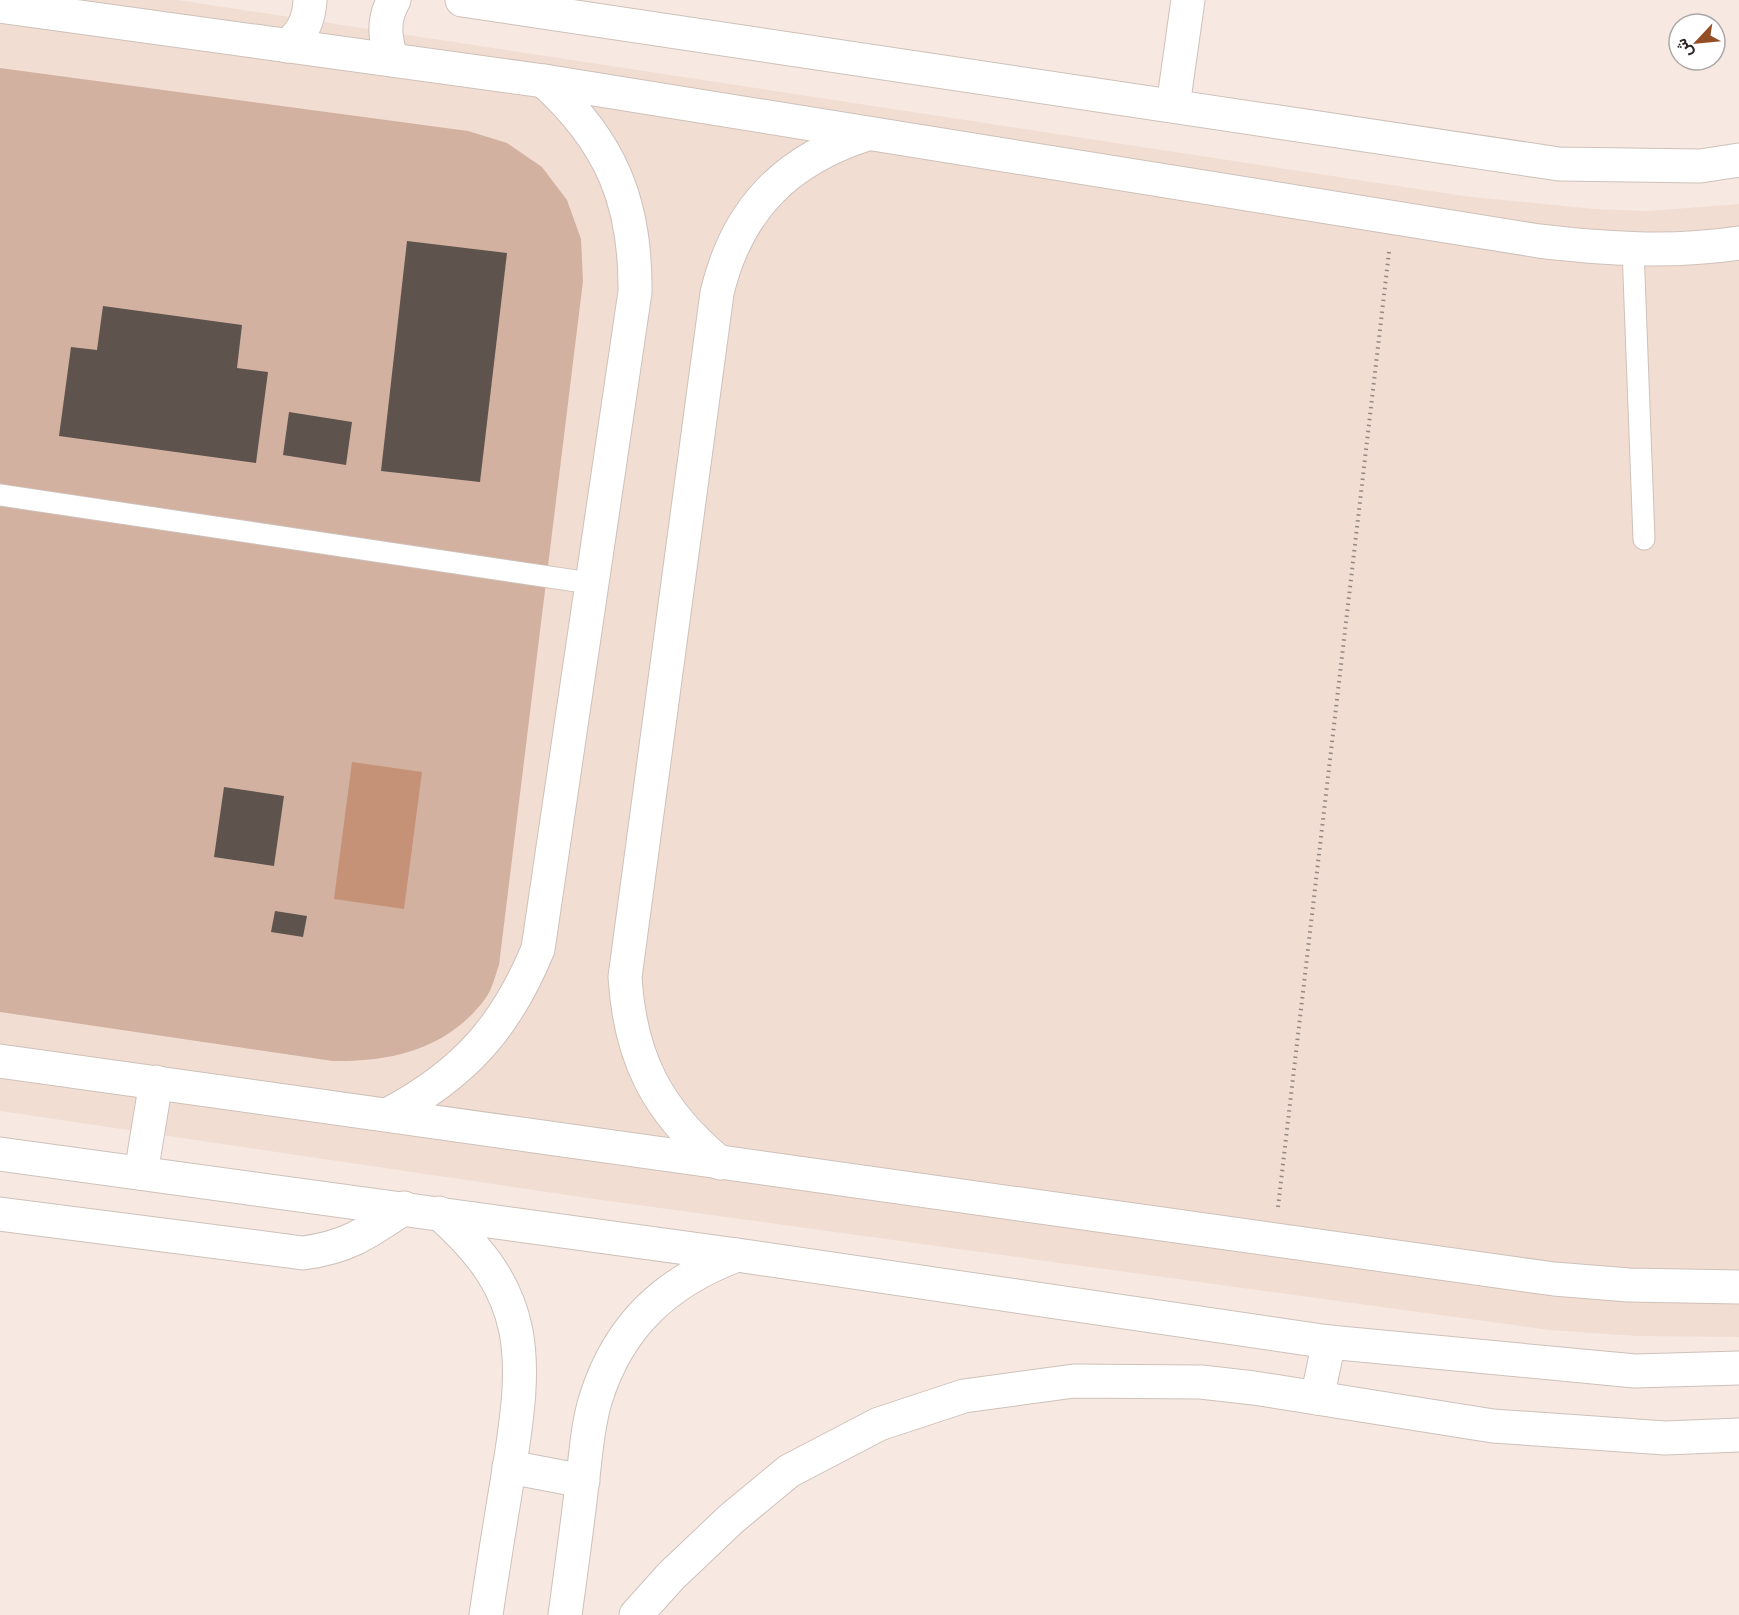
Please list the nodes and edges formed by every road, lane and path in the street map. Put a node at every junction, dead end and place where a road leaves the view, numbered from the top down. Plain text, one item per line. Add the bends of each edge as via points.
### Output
1 (310, 0) edge
2 (394, 0) edge
3 (462, 0) edge
4 (1188, 0) edge
5 (0, 6) edge
6 (287, 46) junction
7 (392, 60) junction
8 (544, 81) junction
9 (1173, 106) junction
10 (867, 134) junction
11 (1739, 160) edge
12 (1394, 217) junction
13 (1739, 243) edge
14 (1633, 249) junction
15 (0, 495) edge
16 (1644, 539) dead end
17 (590, 583) junction
18 (0, 1061) edge
19 (156, 1082) junction
20 (389, 1114) junction
21 (0, 1154) edge
22 (720, 1163) junction
23 (141, 1173) junction
24 (404, 1208) junction
25 (439, 1213) junction
26 (0, 1214) edge
27 (1275, 1241) junction
28 (737, 1255) junction
29 (1739, 1287) edge
30 (1329, 1342) junction
31 (1739, 1368) edge
32 (1317, 1398) junction
33 (1739, 1435) edge
34 (510, 1467) junction
35 (582, 1481) junction
36 (486, 1615) edge
37 (565, 1615) edge
38 (636, 1615) edge

1 - 6 street via 304,26
2 - 7 street via 385,24
3 - 9 street
4 - 9 street
5 - 6 street
6 - 7 street
7 - 8 street
8 - 10 street
8 - 17 street via 591,130 609,159 631,223 635,257 635,292
9 - 11 street via 1559,164 1700,166
10 - 12 street
10 - 22 street via 810,158 764,197 734,242 717,293 624,977 631,1030 649,1080 680,1126
12 - 14 street via 1539,241
12 - 27 path
13 - 14 street
14 - 16 lane
15 - 17 lane
17 - 20 street via 538,949 512,1005 472,1056 419,1098
18 - 19 street
19 - 20 street
19 - 23 street
20 - 22 street
21 - 23 street
22 - 27 street
23 - 24 street
24 - 25 street
24 - 26 street via 355,1241 303,1253
25 - 28 street
25 - 34 street via 480,1253 496,1278 516,1330 521,1386
27 - 29 street via 1554,1279
28 - 30 street
28 - 35 street via 709,1265 675,1286 638,1319 621,1343 595,1400
30 - 31 street via 1635,1371
30 - 32 street
32 - 33 street via 1493,1426 1665,1438
32 - 38 street via 1201,1382 1085,1381 964,1396 879,1424 789,1471 731,1519
34 - 35 street
34 - 36 street
35 - 37 street

